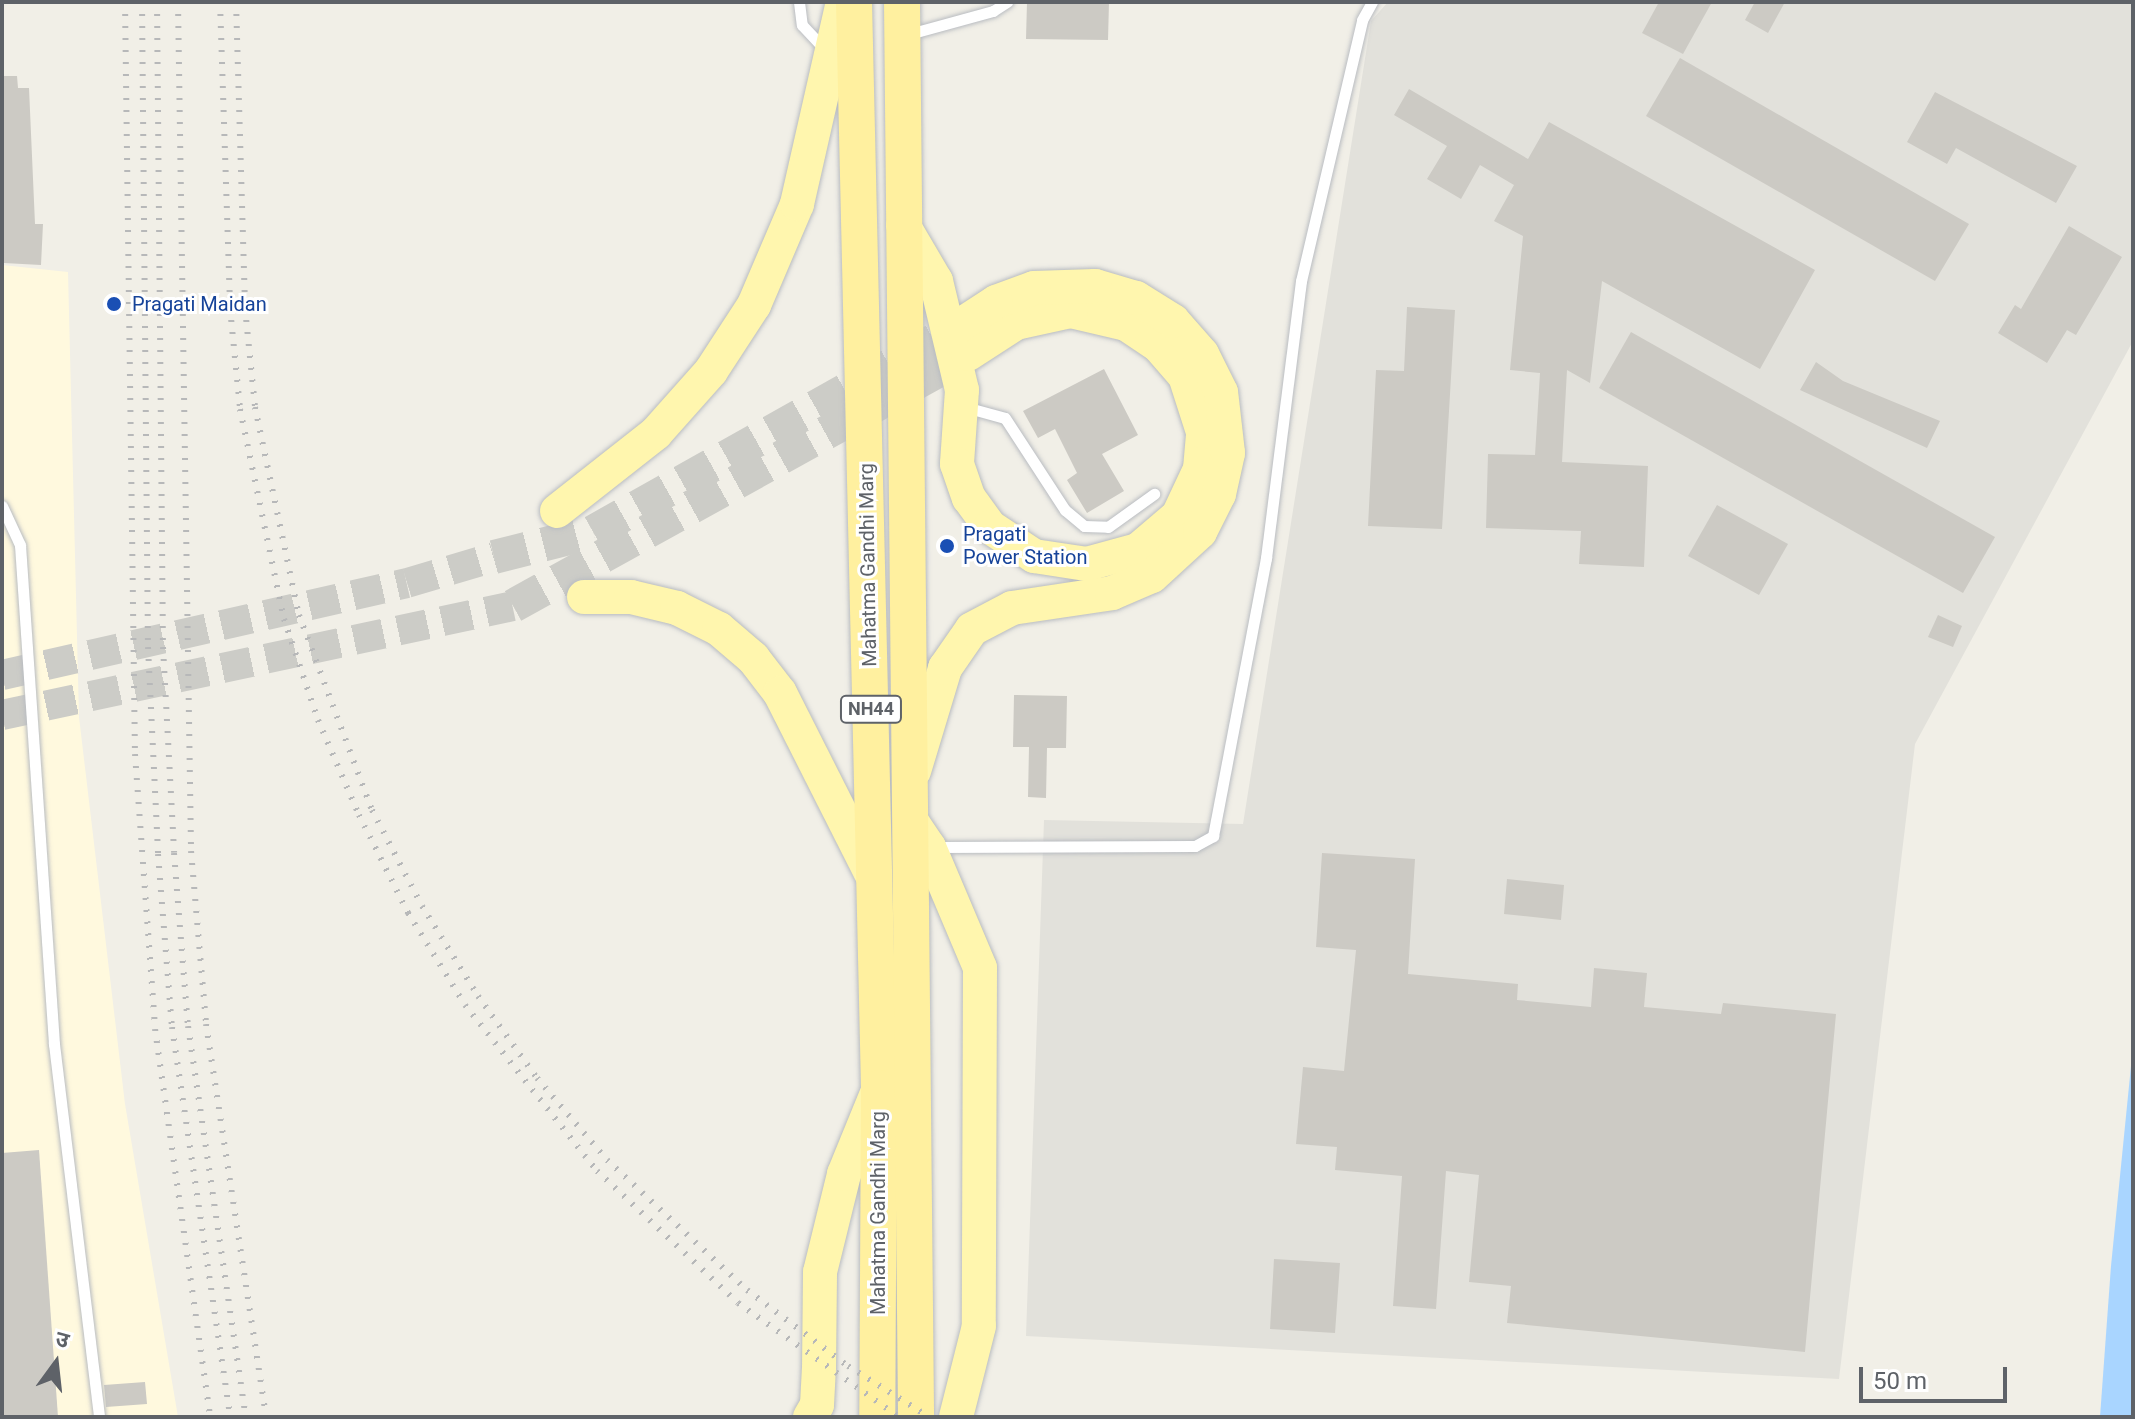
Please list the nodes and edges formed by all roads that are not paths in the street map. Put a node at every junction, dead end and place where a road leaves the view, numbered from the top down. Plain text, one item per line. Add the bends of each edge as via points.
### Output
1 (799, 2) edge
2 (843, 2) edge
3 (854, 2) edge
4 (1007, 2) edge
5 (1372, 2) edge
6 (903, 19) edge
7 (832, 57) junction
8 (903, 225) junction
9 (960, 406) junction
10 (1154, 494) dead end
11 (2, 506) edge
12 (557, 511) dead end
13 (584, 597) dead end
14 (916, 817) junction
15 (874, 879) junction
16 (879, 1088) junction
17 (99, 1417) edge
18 (810, 1417) edge
19 (877, 1417) edge
20 (916, 1417) edge
21 (956, 1417) edge

1 - 7 lane via 802,25
2 - 7 main road
3 - 15 highway, Mahatma Gandhi Marg / NH44
4 - 6 lane via 978,16
5 - 14 lane via 1362,20 1301,281 1266,558 1213,836 1195,846
6 - 8 highway, Mahatma Gandhi Marg / NH44
7 - 12 main road via 797,204 770,272 735,336 656,433
8 - 9 main road via 936,281 962,390
8 - 14 highway, Mahatma Gandhi Marg / NH44
9 - 10 lane via 1005,418 1065,510 1084,526 1108,527
9 - 14 main road via 957,464 969,498 1003,539 1052,561 1105,562 1145,545 1178,516 1200,469 1200,412 1185,376 1159,346 1126,324 1090,313 1052,313 962,341 996,302 1034,288 1095,286 1136,298 1173,321 1202,354 1221,392 1228,453 1211,513 1170,563 1112,593 1012,608 984,621 961,641 945,668
11 - 17 lane via 20,545 54,1044
13 - 15 main road via 631,597 677,608 719,629 753,658 780,693
14 - 20 highway, Mahatma Gandhi Marg
14 - 21 main road via 980,968 979,1326
15 - 16 highway, Mahatma Gandhi Marg / NH44
16 - 18 main road via 844,1174 820,1272 818,1381
16 - 19 highway, Mahatma Gandhi Marg / NH44

